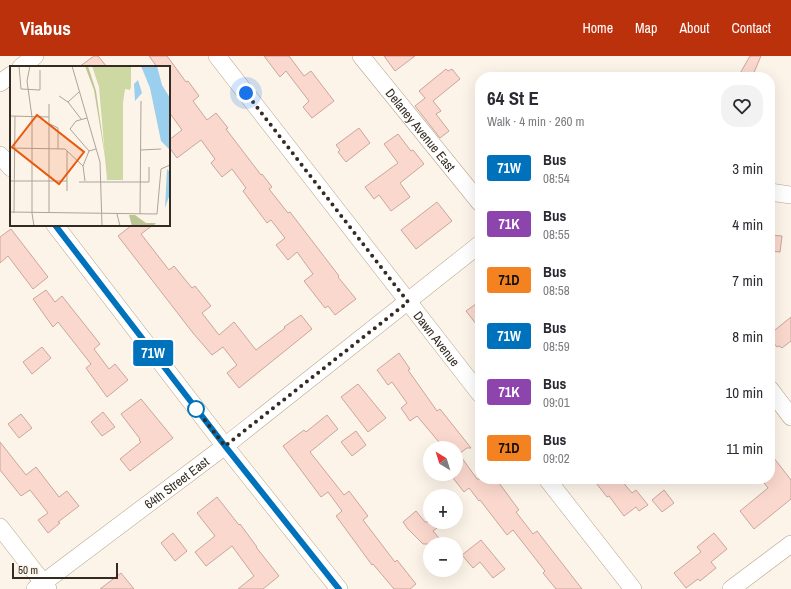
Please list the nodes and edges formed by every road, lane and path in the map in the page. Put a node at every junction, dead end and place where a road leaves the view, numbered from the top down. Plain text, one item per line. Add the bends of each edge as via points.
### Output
1 (35, 56) edge
2 (217, 56) edge
3 (361, 56) edge
4 (22, 66) edge
5 (10, 76) edge
6 (0, 84) edge
7 (0, 155) edge
8 (10, 167) edge
9 (775, 193) edge
10 (791, 195) edge
11 (475, 197) edge
12 (56, 226) edge
13 (475, 248) edge
14 (408, 302) junction
15 (475, 388) edge
16 (775, 396) edge
17 (791, 417) edge
18 (225, 446) junction
19 (551, 484) edge
20 (0, 527) edge
21 (791, 544) edge
22 (42, 586) edge
23 (339, 589) edge
24 (633, 589) edge
25 (731, 589) edge

1 - 4 street
2 - 14 street, Dawn Avenue
3 - 11 street, Delaney Avenue East
5 - 6 street
7 - 8 street
9 - 10 street
12 - 18 street
13 - 14 street, 64th Street East
14 - 15 street, Dawn Avenue
14 - 18 street, 64th Street East
16 - 17 street
18 - 22 street, 64th Street East
18 - 23 street
19 - 24 street
20 - 22 street
21 - 25 street

